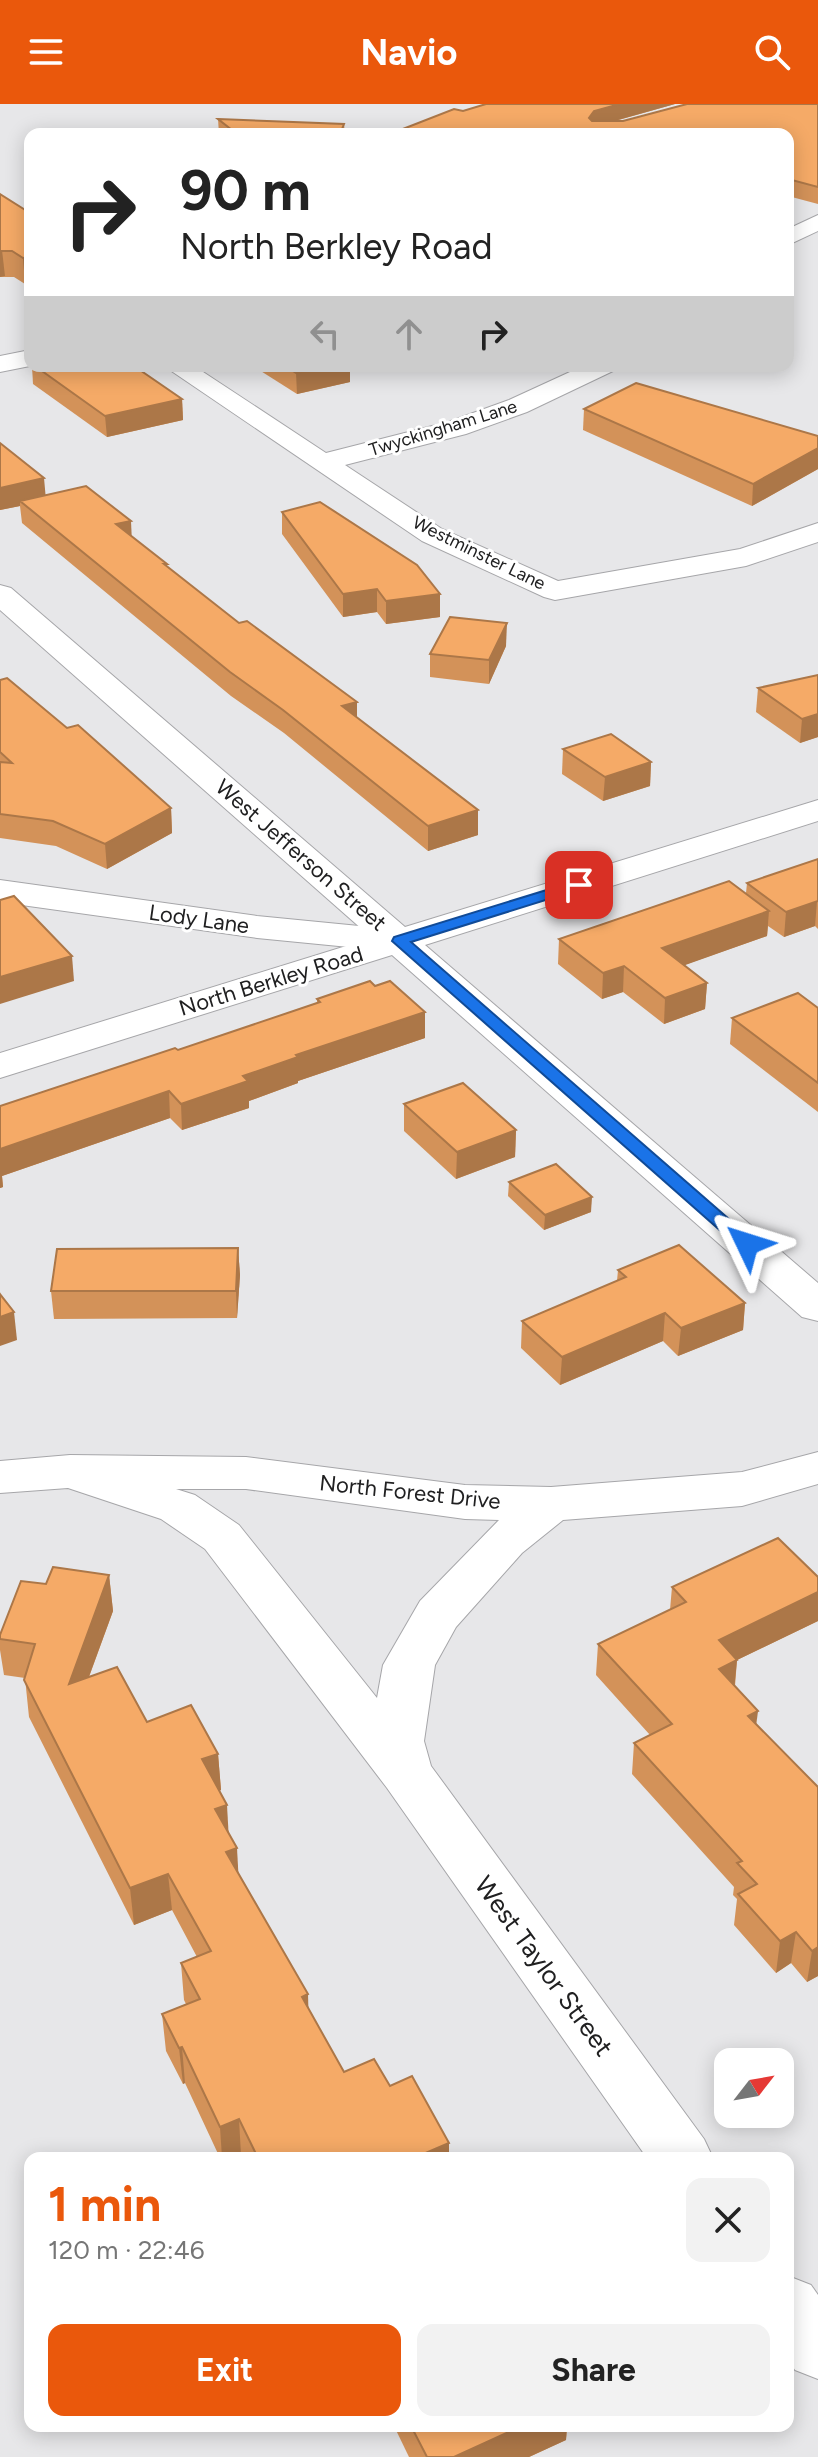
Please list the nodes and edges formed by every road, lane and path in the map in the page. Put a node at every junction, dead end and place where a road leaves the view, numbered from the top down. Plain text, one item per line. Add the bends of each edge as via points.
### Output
1 (818, 222) edge
2 (794, 235) edge
3 (24, 359) edge
4 (0, 364) edge
5 (186, 372) edge
6 (591, 372) edge
7 (323, 462) junction
8 (818, 532) edge
9 (0, 594) edge
10 (818, 810) edge
11 (0, 891) edge
12 (400, 941) junction
13 (0, 1066) edge
14 (818, 1307) edge
15 (818, 1468) edge
16 (70, 1471) junction
17 (0, 1477) edge
18 (551, 1504) junction
19 (406, 1773) junction
20 (678, 2152) edge
21 (794, 2314) edge
22 (818, 2348) edge

1 - 2 street
3 - 4 street
5 - 7 street, Westminster Lane
6 - 7 street, Twyckingham Lane via 457,428
7 - 8 street, Westminster Lane via 432,535 555,591 746,557
9 - 12 street, West Jefferson Street
10 - 12 street, North Berkley Road
11 - 12 street, Lody Lane
12 - 13 street, North Berkley Road
12 - 14 street, West Jefferson Street
15 - 18 street, North Forest Drive via 742,1489
16 - 17 street, North Forest Drive
16 - 18 street, North Forest Drive via 246,1473 465,1502
16 - 19 street, West Taylor Street via 178,1507 222,1537
18 - 19 street, West Taylor Street via 505,1541 438,1614 409,1665 397,1741
19 - 20 street, West Taylor Street
21 - 22 street

